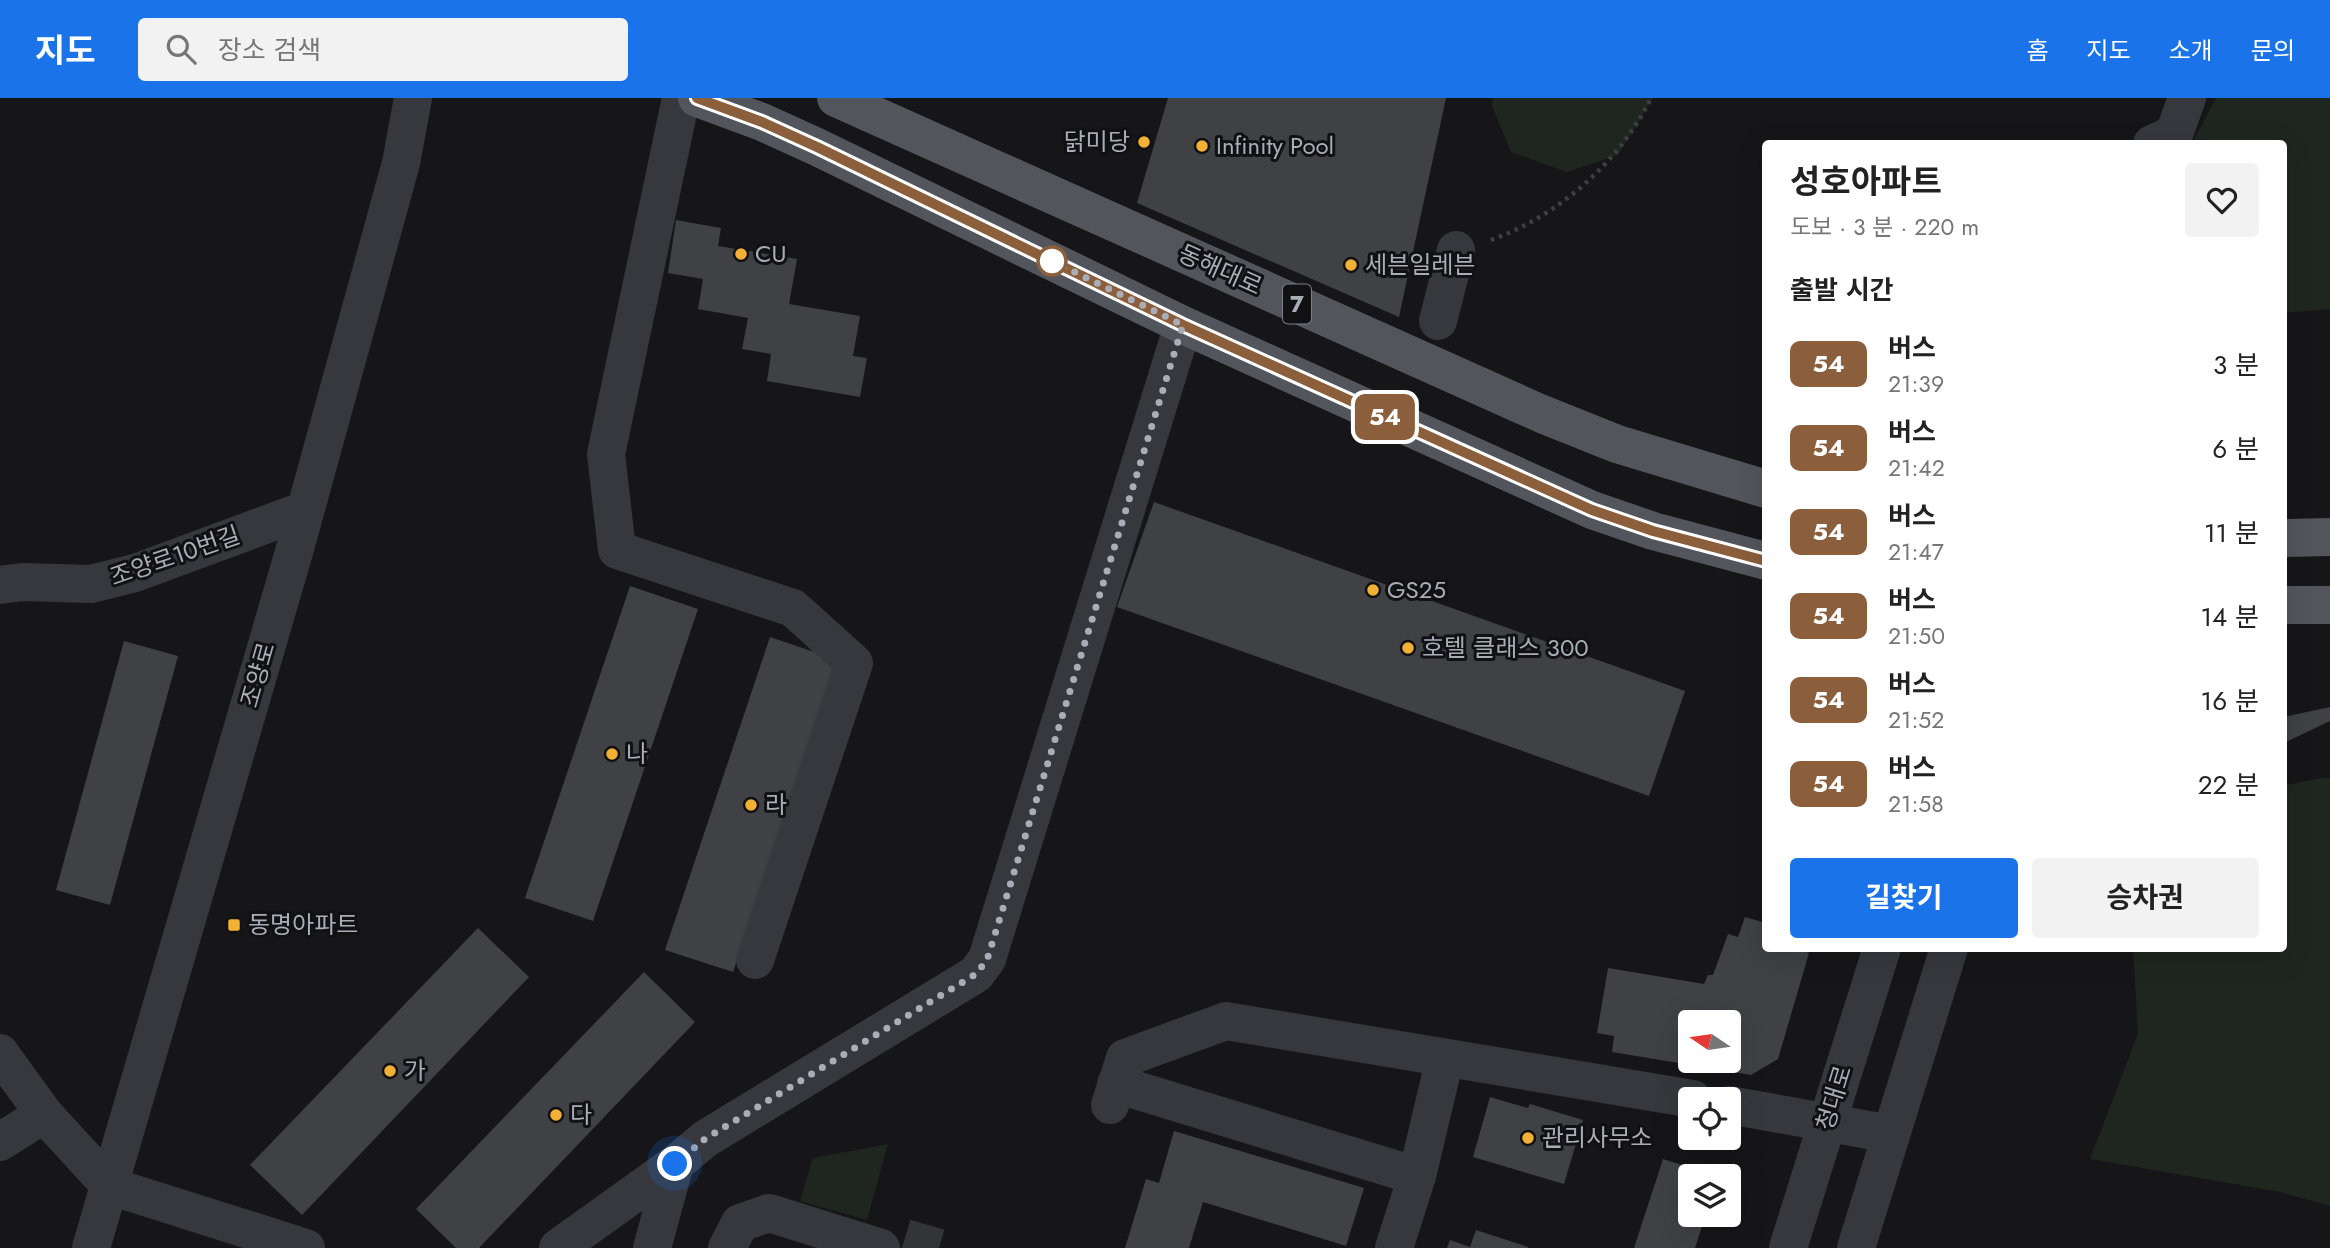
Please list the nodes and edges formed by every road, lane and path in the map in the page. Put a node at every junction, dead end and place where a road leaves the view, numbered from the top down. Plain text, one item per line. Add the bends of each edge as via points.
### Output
1 (413, 98) edge
2 (681, 98) edge
3 (697, 98) edge
4 (836, 98) edge
5 (1651, 98) edge
6 (2187, 98) edge
7 (2161, 140) edge
8 (1456, 250) joint
9 (1438, 321) dead end
10 (1183, 325) junction
11 (1762, 488) edge
12 (305, 510) junction
13 (2330, 537) edge
14 (2287, 538) edge
15 (1757, 564) edge
16 (0, 585) edge
17 (2287, 605) edge
18 (2330, 605) edge
19 (1881, 952) edge
20 (1949, 952) edge
21 (755, 960) dead end
22 (0, 1053) edge
23 (1446, 1058) junction
24 (1678, 1097) edge
25 (1741, 1107) edge
26 (44, 1114) junction
27 (1827, 1122) junction
28 (1891, 1134) junction
29 (0, 1142) edge
30 (675, 1164) junction
31 (1417, 1176) junction
32 (110, 1185) junction
33 (91, 1248) edge
34 (306, 1248) edge
35 (558, 1248) edge
36 (652, 1248) edge
37 (727, 1248) edge
38 (881, 1248) tunnel mouth
39 (1394, 1248) edge
40 (1788, 1248) edge
41 (1856, 1248) edge

1 - 12 street, 조양로 via 401,163
2 - 21 street via 606,454 617,550 793,608 854,663
3 - 10 main road via 817,147
4 - 11 main road, 동해대로 / 7 via 1542,414 1617,444
5 - 8 path via 1606,162 1552,211 1515,231
6 - 7 street via 2174,134
8 - 9 street
10 - 15 main road via 1592,510
10 - 30 street via 987,960 976,974 705,1139
12 - 16 street, 조양로10번길 via 135,573 91,584
12 - 32 street, 조양로
13 - 14 main road
17 - 18 main road
19 - 27 street, 청대로
20 - 28 street
22 - 26 street
23 - 24 street
23 - 31 street
23 - 31 street via 1226,1021 1125,1058 1113,1094
25 - 27 street
26 - 29 street
26 - 32 street
27 - 28 street
27 - 40 street, 청대로
28 - 41 street
30 - 35 street
30 - 36 street
31 - 39 street
32 - 33 street, 조양로
32 - 34 street
37 - 38 street via 740,1223 769,1213

